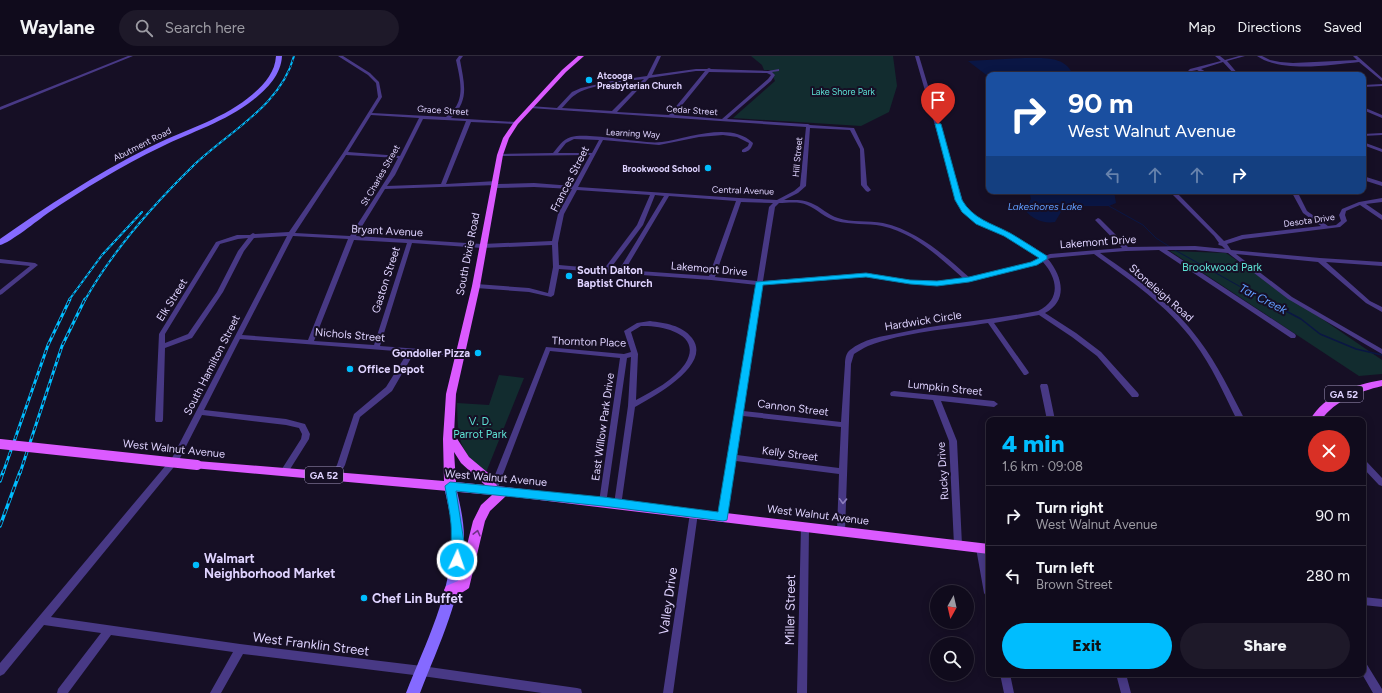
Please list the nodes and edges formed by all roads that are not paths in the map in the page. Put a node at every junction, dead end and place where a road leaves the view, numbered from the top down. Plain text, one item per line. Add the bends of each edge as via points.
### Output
1 (131, 56) edge
2 (279, 56) edge
3 (340, 56) edge
4 (461, 56) edge
5 (580, 56) edge
6 (659, 56) edge
7 (918, 56) edge
8 (1217, 56) edge
9 (1243, 56) edge
10 (1259, 56) edge
11 (1355, 56) edge
12 (1359, 61) junction
13 (1224, 62) junction
14 (1197, 68) junction
15 (709, 69) junction
16 (778, 70) dead end
17 (768, 72) junction
18 (1189, 72) edge
19 (1204, 72) edge
20 (1235, 72) edge
21 (650, 75) junction
22 (1382, 80) edge
23 (1382, 85) edge
24 (1366, 86) edge
25 (530, 107) junction
26 (0, 109) edge
27 (558, 109) junction
28 (1366, 110) edge
29 (613, 113) junction
30 (370, 114) junction
31 (670, 116) junction
32 (422, 117) junction
33 (448, 118) junction
34 (1382, 118) edge
35 (469, 120) junction
36 (723, 120) junction
37 (516, 123) junction
38 (808, 125) junction
39 (1382, 134) edge
40 (1366, 135) edge
41 (601, 140) junction
42 (1366, 144) edge
43 (744, 151) dead end
44 (1382, 151) edge
45 (345, 153) junction
46 (555, 154) junction
47 (594, 154) junction
48 (500, 155) junction
49 (400, 157) junction
50 (1366, 179) edge
51 (496, 184) junction
52 (1382, 184) edge
53 (443, 185) junction
54 (384, 188) junction
55 (577, 188) junction
56 (866, 188) dead end
57 (653, 194) junction
58 (1174, 194) edge
59 (1296, 194) edge
60 (667, 195) junction
61 (739, 200) junction
62 (779, 200) junction
63 (1382, 200) edge
64 (1361, 203) junction
65 (1382, 218) edge
66 (1098, 220) dead end
67 (1326, 227) junction
68 (291, 234) junction
69 (253, 236) junction
70 (351, 239) junction
71 (410, 242) junction
72 (1222, 242) junction
73 (0, 243) edge
74 (218, 243) joint
75 (555, 243) junction
76 (482, 246) junction
77 (1160, 248) junction
78 (1126, 249) junction
79 (1208, 249) junction
80 (1230, 251) junction
81 (1095, 252) junction
82 (1044, 258) junction
83 (1320, 260) junction
84 (0, 261) edge
85 (1382, 264) edge
86 (556, 267) junction
87 (605, 270) junction
88 (621, 271) junction
89 (711, 278) junction
90 (969, 280) junction
91 (759, 283) junction
92 (476, 286) junction
93 (0, 293) edge
94 (1382, 310) edge
95 (1040, 313) junction
96 (990, 322) junction
97 (1293, 336) dead end
98 (239, 337) junction
99 (310, 343) junction
100 (162, 347) junction
101 (376, 348) junction
102 (412, 351) junction
103 (1382, 352) edge
104 (459, 354) junction
105 (635, 354) junction
106 (624, 356) junction
107 (1026, 373) dead end
108 (1382, 383) edge
109 (1044, 386) dead end
110 (894, 394) dead end
111 (1135, 395) dead end
112 (936, 399) junction
113 (994, 404) dead end
114 (632, 406) junction
115 (200, 412) junction
116 (740, 413) junction
117 (1050, 417) edge
118 (1239, 417) edge
119 (1317, 417) edge
120 (159, 420) dead end
121 (845, 426) junction
122 (448, 433) junction
123 (0, 444) edge
124 (733, 458) junction
125 (1366, 466) edge
126 (284, 472) junction
127 (844, 472) junction
128 (335, 476) junction
129 (1382, 483) edge
130 (450, 486) junction
131 (498, 491) junction
132 (603, 502) junction
133 (618, 504) junction
134 (694, 513) junction
135 (723, 517) junction
136 (805, 527) junction
137 (841, 531) junction
138 (958, 545) junction
139 (984, 549) edge
140 (986, 567) edge
141 (451, 590) junction
142 (1366, 601) edge
143 (1382, 602) edge
144 (42, 620) junction
145 (109, 630) junction
146 (240, 649) junction
147 (0, 671) edge
148 (422, 671) junction
149 (1366, 671) edge
150 (1006, 677) edge
151 (1122, 677) edge
152 (62, 693) edge
153 (215, 693) edge
154 (413, 693) edge
155 (577, 693) edge
156 (668, 693) edge
157 (802, 693) edge
158 (1009, 693) edge
159 (1126, 693) edge
160 (1379, 693) edge

1 - 26 street
2 - 73 main road, Abutment Road via 280,59 268,84 245,104 147,150 106,173 36,216
3 - 30 street, South Hamilton Street via 369,74 378,83 380,97
4 - 33 street via 458,60 462,82 461,97 459,105
5 - 25 main road, South Dixie Road
6 - 21 street
7 - 82 street via 961,205 978,222 1006,234
8 - 13 street
9 - 13 street
10 - 12 street via 1267,61 1284,64
11 - 12 street
12 - 22 street
13 - 14 street
13 - 20 street
14 - 18 street
14 - 19 street
15 - 17 street
15 - 21 street
15 - 31 street
16 - 17 street
17 - 36 street via 773,75 770,80
21 - 27 street via 582,89 574,93
21 - 29 street
23 - 24 street
25 - 27 street, Cedar Street
25 - 37 main road, South Dixie Road
27 - 29 street, Cedar Street
28 - 34 street
29 - 31 street, Cedar Street
30 - 32 street, Grace Street
30 - 45 street, South Hamilton Street
31 - 36 street, Cedar Street
32 - 33 street, Grace Street
32 - 49 street, St Charles Street
33 - 35 street, Grace Street
35 - 37 street, Grace Street
35 - 53 street
36 - 38 street, Cedar Street
37 - 48 main road, South Dixie Road via 506,138
38 - 56 street, Cedar Street via 852,129 862,148
38 - 62 street, Hill Street via 803,186
39 - 40 street
41 - 43 street, Learning Way via 659,144 703,135 734,135 748,139 751,143
41 - 46 street, Learning Way via 569,139
41 - 47 street, Frances Street
42 - 44 street
45 - 49 street
45 - 68 street, South Hamilton Street
46 - 47 street
46 - 48 street
47 - 55 street, Frances Street
48 - 51 main road, South Dixie Road
49 - 54 street, St Charles Street
50 - 52 street
51 - 53 street, Central Avenue
51 - 55 street, Central Avenue
51 - 76 main road, South Dixie Road
53 - 54 street, Central Avenue
54 - 70 street, St Charles Street
55 - 57 street, Central Avenue
55 - 75 street, Frances Street via 561,214
57 - 60 street, Central Avenue
57 - 87 street via 640,225
58 - 72 street
59 - 67 street via 1305,212
60 - 61 street, Central Avenue
60 - 88 street
61 - 62 street, Central Avenue
61 - 89 street
62 - 90 street, Central Avenue via 808,203 838,220 879,224 898,229 925,244
62 - 91 street via 772,207
63 - 64 street, Desota Drive
64 - 65 street
64 - 67 street, Desota Drive via 1344,210 1343,224
66 - 78 street
67 - 72 street, Desota Drive via 1242,237
68 - 69 street, Bryant Avenue
68 - 70 street, Bryant Avenue
68 - 98 street, South Hamilton Street
69 - 74 street, Bryant Avenue via 237,237
69 - 100 street via 190,336
70 - 71 street, Bryant Avenue
70 - 99 street, St Charles Street
71 - 76 street, Bryant Avenue
71 - 101 street, Gaston Street
72 - 79 street, Desota Drive
72 - 80 street
74 - 100 street, Elk Street via 162,334
75 - 76 street, Bryant Avenue
75 - 86 street, Frances Street
76 - 92 main road, South Dixie Road
77 - 78 street, Lakemont Drive
77 - 79 street, Lakemont Drive
77 - 97 street
78 - 81 street, Lakemont Drive
79 - 80 street, Lakemont Drive
80 - 83 street, Lakemont Drive
80 - 103 street via 1290,298
81 - 82 street, Lakemont Drive
81 - 118 street, Stoneleigh Road via 1155,298 1188,330 1201,348
82 - 90 street, Lakemont Drive via 1034,264
82 - 95 street, Hardwick Circle via 1056,280 1058,293 1053,305
83 - 85 street, Lakemont Drive
83 - 94 street via 1368,302
84 - 93 street via 35,265
86 - 87 street, Lakemont Drive
86 - 92 street, Frances Street via 551,295 529,290
87 - 88 street, Lakemont Drive
88 - 89 street, Lakemont Drive
89 - 91 street, Lakemont Drive
90 - 91 street, Lakemont Drive via 925,284 861,275
91 - 116 street
92 - 104 main road, South Dixie Road
95 - 96 street, Hardwick Circle
95 - 111 street via 1094,350
96 - 107 street
96 - 121 street, Hardwick Circle via 882,338 853,352 847,376
98 - 99 street, Nichols Street
98 - 115 street, South Hamilton Street
99 - 101 street, Nichols Street
100 - 120 street, Elk Street
101 - 102 street, Nichols Street
102 - 104 street, Nichols Street
102 - 128 street via 389,389 357,416
104 - 122 main road, South Dixie Road via 451,394
105 - 106 street, Thornton Place
105 - 114 street
105 - 114 street via 627,331 640,324 662,325 681,332 689,336 694,345 684,371
106 - 131 street, Thornton Place via 548,349
106 - 132 street, East Willow Park Drive
108 - 119 main road, GA 52 via 1338,397
109 - 117 street
110 - 112 street, Lumpkin Street
112 - 113 street, Lumpkin Street
112 - 138 street, Rucky Drive via 953,441
114 - 133 street
115 - 126 street via 302,426 306,434 305,439
115 - 144 street, South Hamilton Street via 175,460
116 - 121 street, Cannon Street
116 - 124 street
121 - 127 street, Hardwick Circle
122 - 130 main road, South Dixie Road
122 - 131 main road via 465,460
123 - 126 main road, West Walnut Avenue / GA 52, bridge
124 - 127 street, Kelly Street
124 - 135 street
125 - 129 street
126 - 128 main road, West Walnut Avenue / GA 52
127 -> 137 street, Hardwick Circle
128 - 130 main road, West Walnut Avenue / GA 52
130 - 131 main road, West Walnut Avenue / GA 52
130 - 141 main road via 458,542
131 - 132 main road, West Walnut Avenue / GA 52
141 -> 131 main road via 464,584 480,521 485,508
132 - 133 main road, West Walnut Avenue / GA 52
133 - 134 main road, West Walnut Avenue / GA 52
134 - 135 main road, West Walnut Avenue / GA 52
134 - 156 street, Valley Drive
135 - 136 main road, West Walnut Avenue / GA 52
136 - 137 main road, West Walnut Avenue / GA 52
136 - 157 street, Miller Street
137 - 138 main road, West Walnut Avenue / GA 52
138 - 139 main road, West Walnut Avenue / GA 52
139 - 140 street
141 - 148 main road
142 - 143 street
144 - 145 street, West Franklin Street
144 - 147 street, South Hamilton Street
145 - 146 street, West Franklin Street
145 - 152 street
146 - 148 street, West Franklin Street
146 - 153 street
148 - 154 main road
148 - 155 street, West Franklin Street
149 - 160 street
150 - 158 street
151 - 159 street

